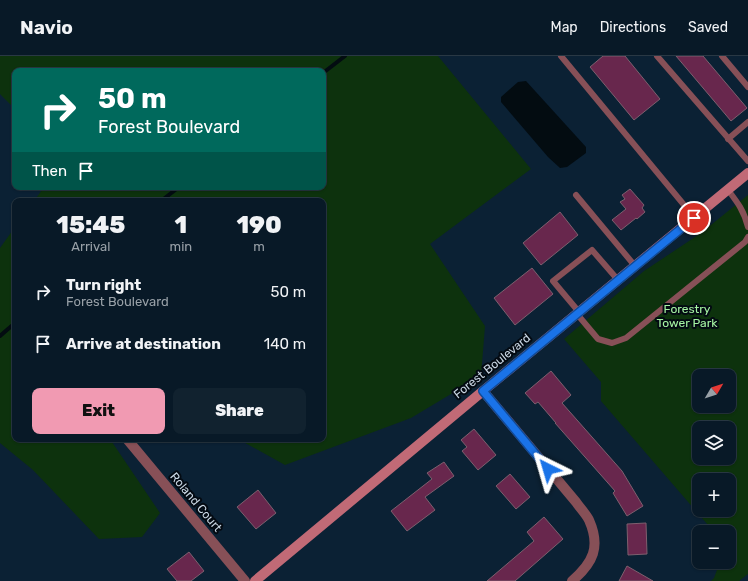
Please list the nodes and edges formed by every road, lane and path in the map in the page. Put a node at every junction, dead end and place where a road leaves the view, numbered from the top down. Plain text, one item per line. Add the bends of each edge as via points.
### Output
1 (561, 56) edge
2 (657, 56) edge
3 (722, 56) edge
4 (748, 87) edge
5 (748, 122) edge
6 (728, 138) junction
7 (748, 161) edge
8 (748, 173) edge
9 (728, 190) junction
10 (576, 195) dead end
11 (694, 218) junction
12 (748, 227) edge
13 (748, 237) edge
14 (635, 266) junction
15 (618, 280) junction
16 (578, 313) junction
17 (483, 391) junction
18 (129, 442) edge
19 (245, 581) edge
20 (255, 581) edge
21 (572, 581) edge

1 - 11 lane
2 - 6 lane
3 - 4 lane
5 - 6 lane
6 - 7 lane
8 - 9 street, Forest Boulevard
9 - 11 street, Forest Boulevard
9 - 12 lane via 746,216
10 - 14 lane
11 - 14 street, Forest Boulevard
13 - 16 lane via 626,338 612,343 598,339
14 - 15 street, Forest Boulevard
15 - 16 street, Forest Boulevard
15 - 16 lane via 592,250 553,281
16 - 17 street, Forest Boulevard
17 - 20 street, Forest Boulevard
17 - 21 street via 588,519 593,532 591,560
18 - 19 street, Roland Court

